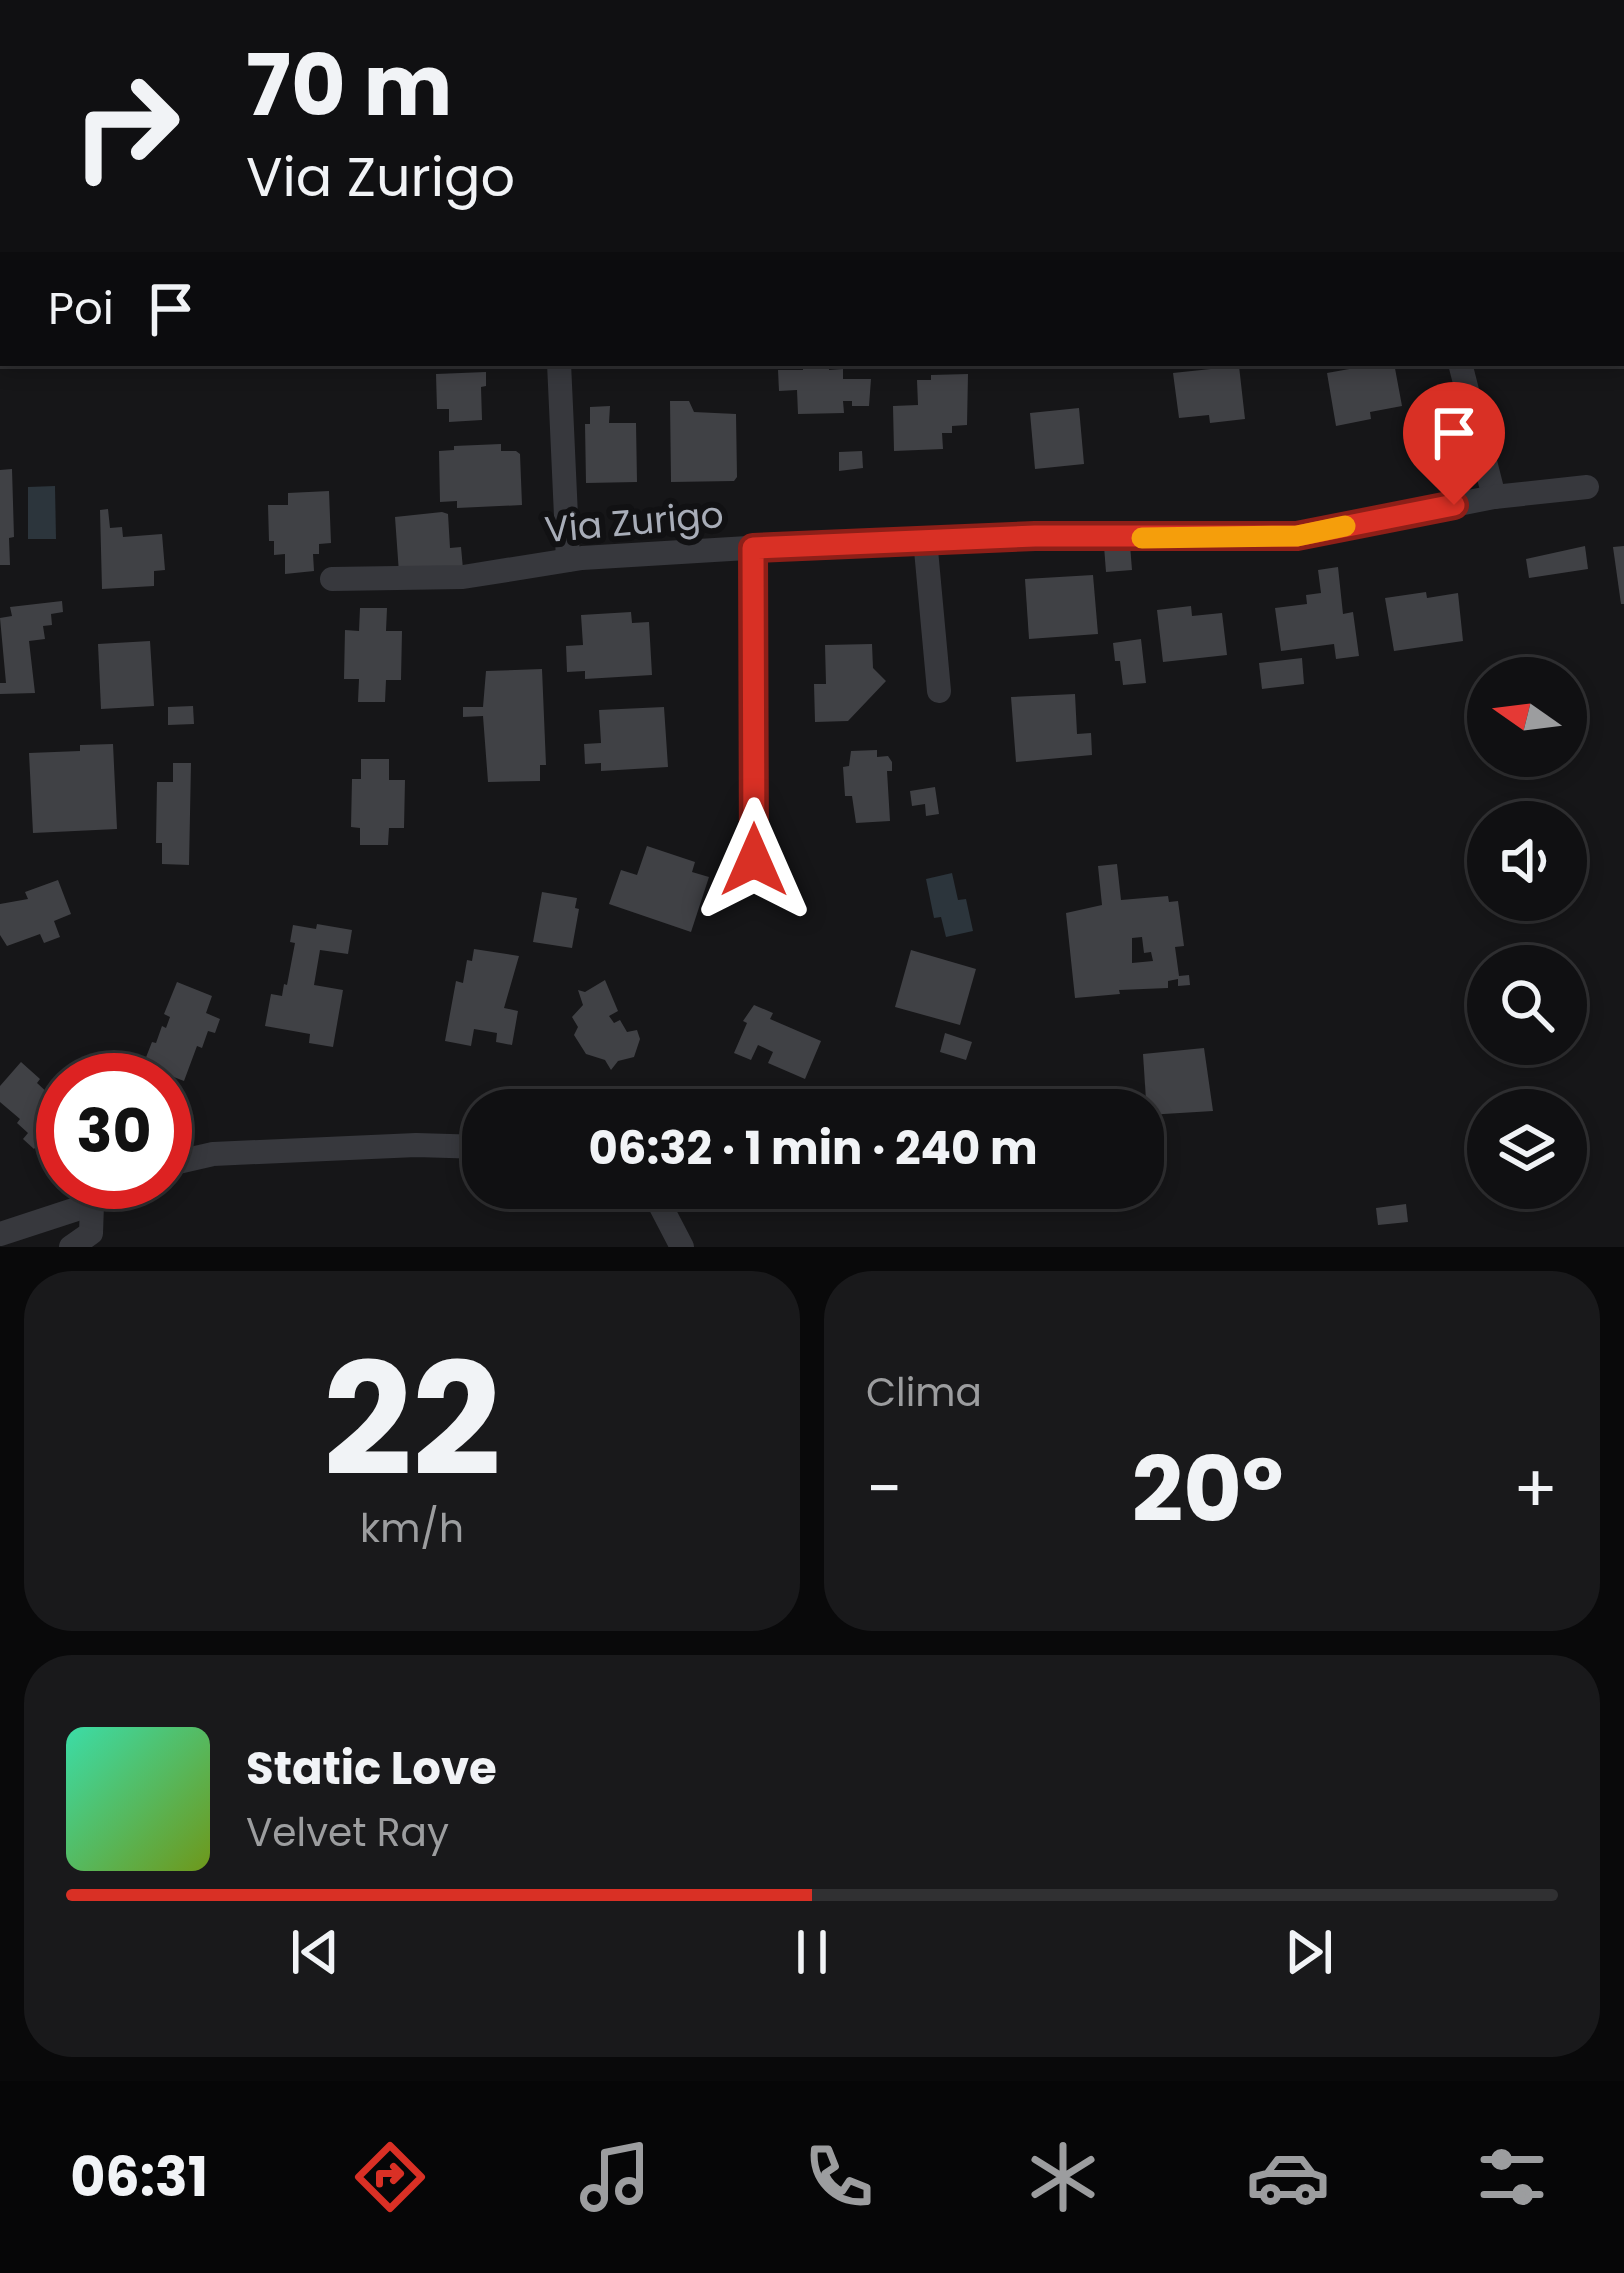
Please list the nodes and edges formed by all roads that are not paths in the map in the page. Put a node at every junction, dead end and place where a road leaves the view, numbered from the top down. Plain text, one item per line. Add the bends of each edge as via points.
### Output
1 (559, 366) edge
2 (1461, 366) edge
3 (1587, 487) dead end
4 (1494, 497) junction
5 (925, 539) junction
6 (753, 548) junction
7 (568, 560) junction
8 (332, 579) dead end
9 (939, 692) dead end
10 (754, 860) dead end
11 (462, 1147) edge
12 (192, 1159) edge
13 (77, 1209) edge
14 (92, 1209) edge
15 (662, 1209) edge
16 (0, 1234) edge
17 (71, 1247) edge
18 (682, 1247) edge

1 - 7 street
2 - 4 street
3 - 4 street, Via Zurigo
4 - 5 street, Via Zurigo via 1297,536
5 - 6 street, Via Zurigo
5 - 9 street
6 - 7 street, Via Zurigo
6 - 10 street
7 - 8 street, Via Zurigo via 463,577
11 - 12 street
13 - 16 street
14 - 17 street via 92,1233
15 - 18 street

